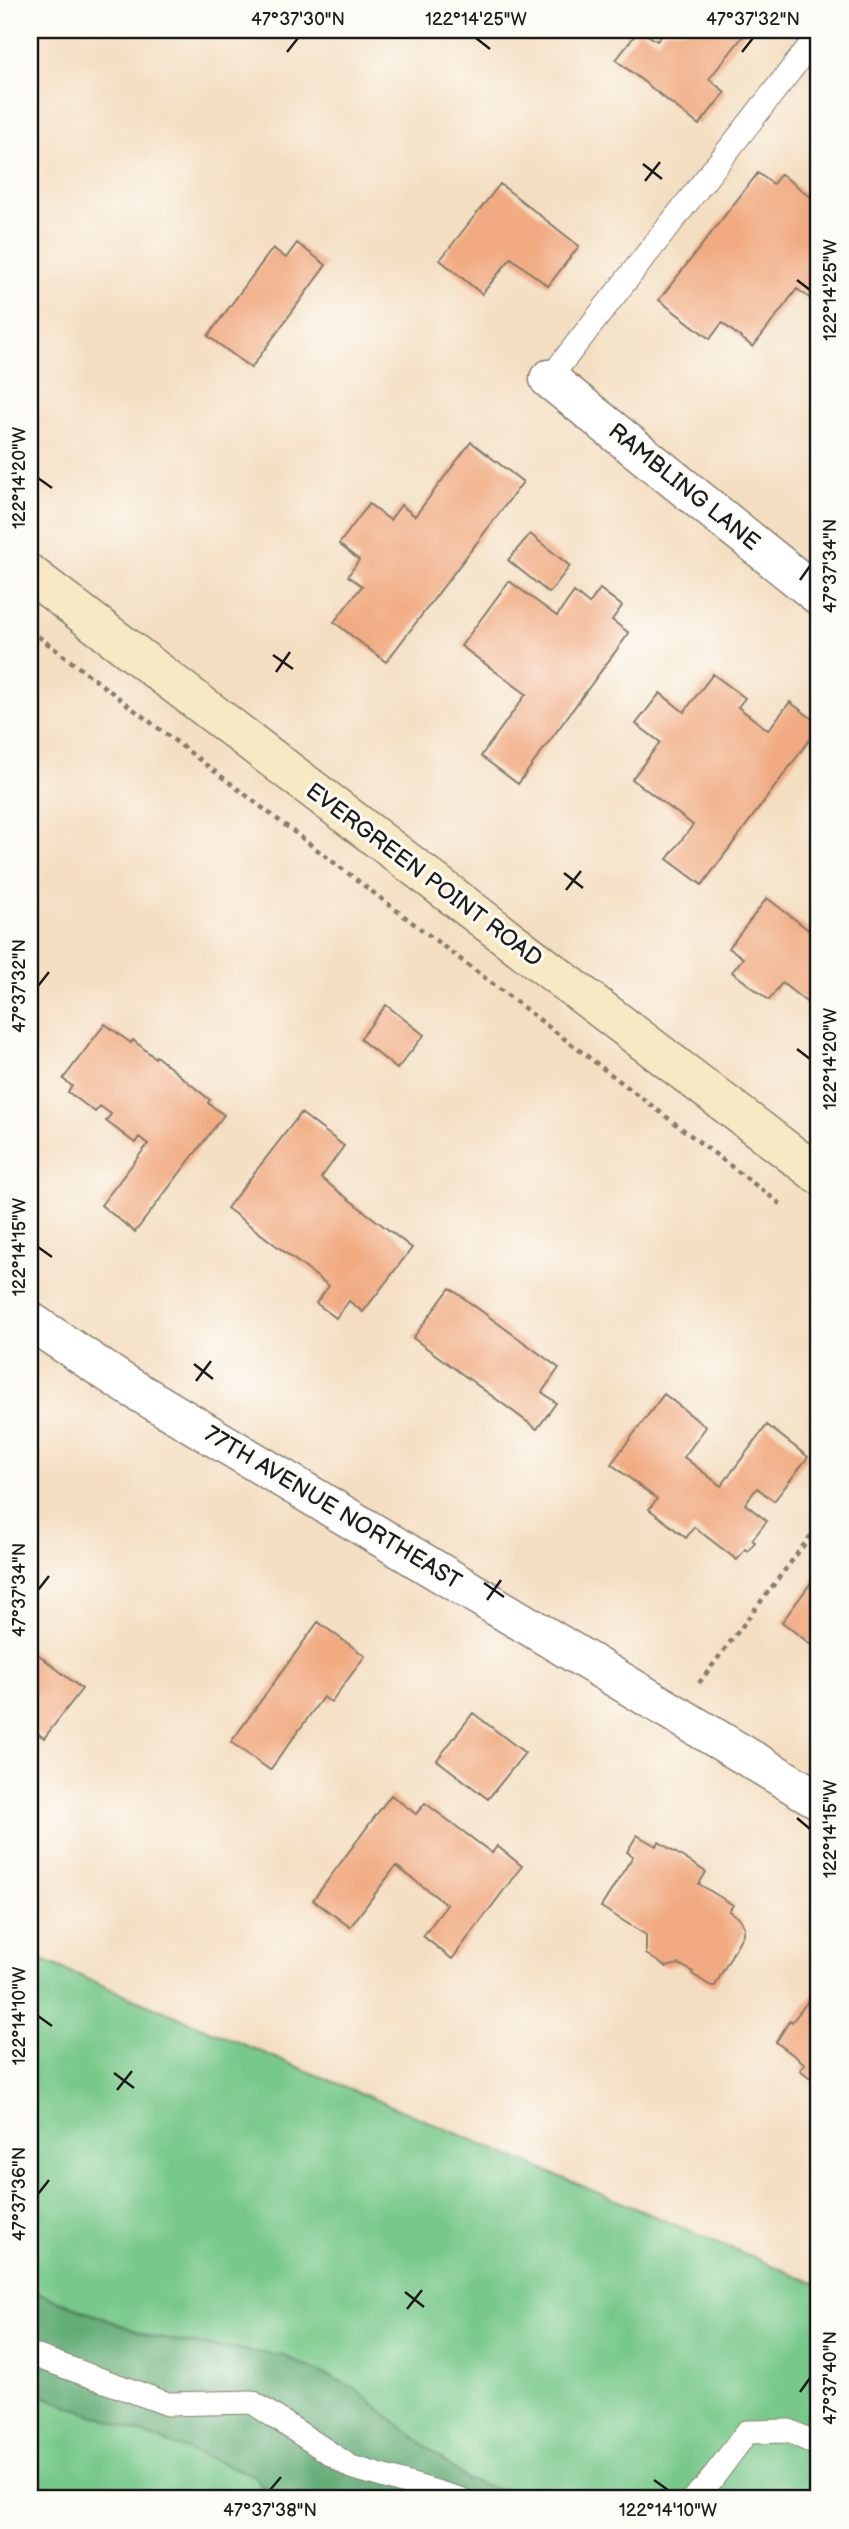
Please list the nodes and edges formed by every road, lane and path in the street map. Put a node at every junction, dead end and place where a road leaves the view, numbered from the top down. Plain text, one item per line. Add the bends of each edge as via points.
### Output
1 (819, 34) edge
2 (549, 379) joint
3 (30, 575) edge
4 (819, 596) edge
5 (30, 630) edge
6 (819, 1175) edge
7 (783, 1206) dead end
8 (811, 1227) dead end
9 (819, 1233) edge
10 (30, 1321) edge
11 (819, 1525) edge
12 (676, 1714) junction
13 (819, 1800) edge
14 (30, 2354) edge
15 (819, 2445) edge
16 (460, 2499) edge
17 (693, 2499) edge

1 - 2 lane
2 - 4 street, RAMBLING LANE
3 - 6 street, EVERGREEN POINT ROAD
5 - 7 path
8 - 9 path
10 - 12 street, 77TH AVENUE NORTHEAST via 122,1382
11 - 12 path
12 - 13 street, 77TH AVENUE NORTHEAST
14 - 16 lane via 168,2404 252,2402 351,2467
15 - 17 lane via 789,2431 747,2432

